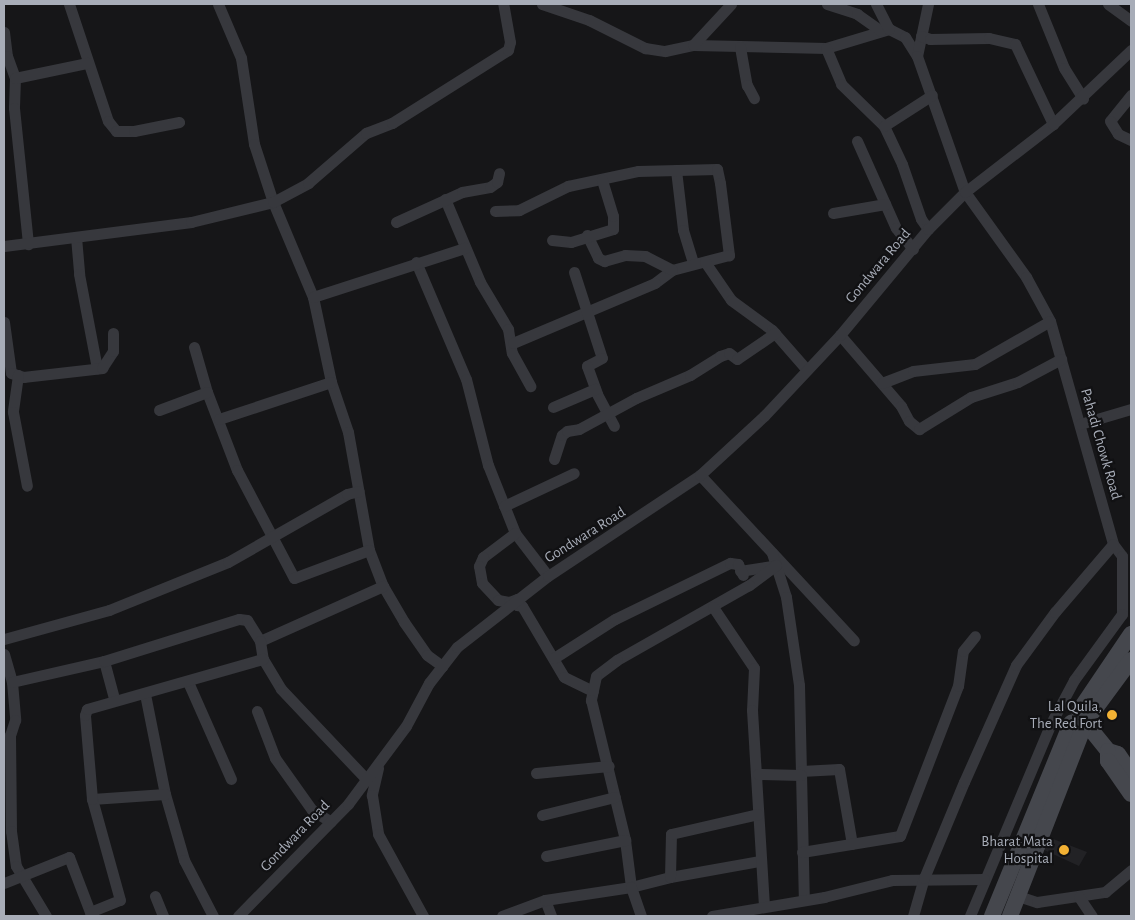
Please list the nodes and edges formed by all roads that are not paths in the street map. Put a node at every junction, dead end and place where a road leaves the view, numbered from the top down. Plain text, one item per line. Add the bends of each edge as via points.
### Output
1 (70, 4) edge
2 (218, 4) edge
3 (503, 4) edge
4 (542, 4) edge
5 (731, 4) edge
6 (827, 4) edge
7 (876, 4) edge
8 (928, 4) edge
9 (1038, 4) edge
10 (1108, 4) edge
11 (1131, 21) edge
12 (885, 30) junction
13 (4, 32) edge
14 (921, 36) junction
15 (693, 45) junction
16 (740, 46) junction
17 (826, 48) junction
18 (1130, 55) edge
19 (5, 56) edge
20 (917, 56) junction
21 (87, 63) junction
22 (15, 78) junction
23 (932, 95) junction
24 (1131, 95) edge
25 (754, 98) dead end
26 (1083, 98) junction
27 (9, 109) edge
28 (179, 122) dead end
29 (1054, 124) junction
30 (884, 126) junction
31 (1131, 140) edge
32 (857, 141) dead end
33 (676, 170) junction
34 (499, 173) dead end
35 (602, 180) junction
36 (965, 192) junction
37 (445, 199) junction
38 (273, 202) junction
39 (885, 204) junction
40 (495, 211) dead end
41 (833, 213) dead end
42 (396, 222) dead end
43 (928, 229) junction
44 (587, 235) junction
45 (76, 237) junction
46 (552, 240) dead end
47 (28, 244) junction
48 (4, 246) edge
49 (465, 248) junction
50 (913, 248) junction
51 (416, 262) junction
52 (705, 262) junction
53 (693, 263) junction
54 (672, 270) junction
55 (574, 272) dead end
56 (313, 297) junction
57 (587, 313) junction
58 (1050, 321) junction
59 (4, 322) edge
60 (113, 333) dead end
61 (775, 333) junction
62 (840, 335) junction
63 (513, 343) junction
64 (194, 347) dead end
65 (1061, 359) junction
66 (97, 368) junction
67 (807, 370) junction
68 (18, 375) junction
69 (331, 382) junction
70 (882, 384) junction
71 (530, 386) dead end
72 (595, 389) junction
73 (207, 392) junction
74 (552, 408) dead end
75 (1131, 409) edge
76 (159, 410) dead end
77 (606, 413) junction
78 (220, 419) junction
79 (1080, 424) junction
80 (614, 426) dead end
81 (554, 459) dead end
82 (574, 473) dead end
83 (700, 475) junction
84 (27, 486) dead end
85 (359, 491) junction
86 (504, 506) junction
87 (515, 534) junction
88 (272, 538) junction
89 (1113, 544) junction
90 (369, 550) junction
91 (772, 553) junction
92 (1126, 558) edge
93 (776, 565) junction
94 (740, 571) junction
95 (548, 576) junction
96 (749, 585) junction
97 (383, 586) junction
98 (517, 599) junction
99 (713, 607) junction
100 (1131, 634) edge
101 (975, 636) dead end
102 (4, 639) edge
103 (260, 641) junction
104 (854, 641) dead end
105 (4, 654) edge
106 (554, 658) junction
107 (263, 659) junction
108 (1131, 660) edge
109 (104, 661) junction
110 (442, 666) junction
111 (12, 682) junction
112 (188, 682) junction
113 (593, 692) junction
114 (145, 694) junction
115 (114, 699) junction
116 (257, 712) dead end
117 (1077, 719) junction
118 (1108, 751) junction
119 (380, 762) junction
120 (608, 766) junction
121 (536, 773) dead end
122 (801, 773) junction
123 (1131, 773) edge
124 (758, 774) junction
125 (231, 778) dead end
126 (366, 780) junction
127 (165, 794) junction
128 (1131, 794) edge
129 (615, 797) junction
130 (92, 799) junction
131 (758, 814) junction
132 (542, 815) dead end
133 (331, 822) junction
134 (8, 831) edge
135 (625, 840) junction
136 (852, 844) junction
137 (802, 852) junction
138 (546, 856) dead end
139 (759, 861) junction
140 (1131, 870) edge
141 (21, 876) junction
142 (670, 876) junction
143 (924, 878) junction
144 (984, 879) junction
145 (4, 883) edge
146 (631, 887) junction
147 (156, 896) dead end
148 (1018, 896) junction
149 (1079, 897) junction
150 (545, 900) junction
151 (804, 900) junction
152 (764, 907) junction
153 (46, 916) edge
154 (163, 916) edge
155 (213, 916) edge
156 (238, 916) edge
157 (423, 916) edge
158 (502, 916) edge
159 (551, 916) edge
160 (641, 916) edge
161 (712, 916) edge
162 (913, 916) edge
163 (970, 916) edge
164 (992, 916) edge
165 (1010, 916) edge
166 (1092, 916) edge

1 - 21 street
2 - 38 street via 240,58 254,144
3 - 38 street via 510,42 508,50 392,123 366,133 308,183
4 - 15 street via 589,20 645,48 665,51
5 - 15 street
6 - 12 street, Pahadi Chowk Road via 857,14
7 - 12 street
8 - 14 street
9 - 26 street via 1064,68
10 - 11 street
12 - 17 street
12 - 20 street, Pahadi Chowk Road via 905,37
13 - 19 street
14 - 20 street
14 - 29 street via 930,39 989,38 1015,44
15 - 16 street
16 - 17 street
16 - 25 street via 746,79
17 - 30 street via 841,84
18 - 26 street, Gondwara Road
19 - 22 street
20 - 23 street, Pahadi Chowk Road
21 - 22 street
21 - 28 street via 108,121 116,131 134,132
22 - 27 street
23 - 30 street
23 - 36 street, Pahadi Chowk Road
24 - 31 street via 1110,121 1118,134
26 - 29 street, Gondwara Road
27 - 47 street
29 - 36 street, Gondwara Road
30 - 43 street via 902,164 921,220
32 - 39 street
33 - 35 street via 638,171
33 - 52 street via 717,168 729,255
33 - 53 street via 683,230
34 - 37 street via 497,182 490,187
35 - 40 street via 552,192 519,210
35 - 44 street via 613,216 613,229
36 - 43 street, Gondwara Road
36 - 58 street, Pahadi Chowk Road via 1026,277
37 - 42 street
37 - 49 street
38 - 45 street via 191,222
38 - 56 street
39 - 41 street
39 - 50 street via 896,228
43 - 50 street, Gondwara Road
44 - 46 street via 571,242
44 - 54 street via 598,258 604,261 625,255 645,256
45 - 47 street
45 - 66 street via 79,274
47 - 48 street
49 - 51 street
49 - 63 street
50 - 62 street, Gondwara Road
51 - 56 street
51 - 86 street via 466,379 488,465
52 - 53 street
52 - 61 street via 731,300
53 - 54 street
54 - 57 street via 655,283
55 - 57 street
56 - 69 street
57 - 63 street
57 - 72 street via 602,358 587,366
58 - 65 street, Pahadi Chowk Road
58 - 70 street via 975,364 913,371
59 - 68 street via 12,372
60 - 66 street via 110,358 102,368
61 - 67 street
61 - 77 street via 736,359 728,353 720,356 690,375
62 - 67 street, Gondwara Road
62 - 70 street
63 - 71 street via 512,353
64 - 73 street
65 - 70 street via 1018,382 971,397 919,429 909,421
65 - 79 street, Pahadi Chowk Road
66 - 68 street via 22,378
67 - 83 street, Gondwara Road
68 - 84 street via 13,412
69 - 78 street
69 - 85 street via 348,432
72 - 74 street
72 - 77 street
73 - 76 street
73 - 78 street
75 - 79 street
77 - 80 street
77 - 81 street via 562,435
78 - 88 street via 237,470
79 - 89 street, Pahadi Chowk Road
82 - 86 street
83 - 91 street
83 - 95 street, Gondwara Road
85 - 88 street via 347,494
85 - 90 street
86 - 87 street
87 - 95 street
87 - 98 street via 483,557 479,574 482,583 498,600 509,602
88 - 90 street via 294,578
88 - 102 street via 228,562 109,610
89 - 92 street, Pahadi Chowk Road
89 - 143 street via 1061,604 1016,665
90 - 97 street
91 - 93 street
91 - 104 street
92 - 117 street, Pahadi Chowk Road via 1122,614 1074,680
93 - 94 street
93 - 96 street
93 - 122 street via 794,635
94 - 96 street
94 - 106 street via 738,564 730,562 615,619
95 - 98 street, Gondwara Road
96 - 99 street
97 - 103 street
97 - 110 street via 427,654
98 - 106 street
98 - 110 street, Gondwara Road via 457,647
99 - 113 street via 617,660 596,676
99 - 124 street via 754,668 752,710
100 - 117 street
101 - 136 street via 963,651 958,686 900,836
103 - 107 street
103 - 109 street via 247,620 239,619
105 - 111 street
106 - 113 street via 564,677
107 - 112 street
107 - 126 street via 281,690
108 - 117 street
109 - 111 street
109 - 115 street
110 - 119 street, Gondwara Road
111 - 134 street via 15,720 10,735
112 - 114 street
112 - 125 street
113 - 120 street via 591,700
114 - 115 street
114 - 127 street
115 - 130 street via 87,709 85,715
116 - 133 street via 275,758 312,810
117 - 118 street
117 - 144 street, Pahadi Chowk Road via 1025,780
117 - 148 street
117 - 164 street
118 - 123 street via 1118,754
118 - 128 street via 1108,761
119 - 126 street, Gondwara Road
119 - 157 street via 372,795 378,834
120 - 121 street
120 - 129 street
122 - 124 street
122 - 136 street via 839,769
122 - 137 street
124 - 131 street
126 - 133 street, Gondwara Road
127 - 130 street
127 - 155 street via 184,860
129 - 132 street
129 - 135 street
130 - 141 street via 120,900 90,912 69,857
131 - 139 street
131 - 142 street via 671,834
133 - 156 street, Gondwara Road
134 - 141 street
135 - 138 street
135 - 146 street
136 - 137 street
137 - 151 street
139 - 142 street
139 - 152 street
140 - 149 street via 1105,892
141 - 145 street
141 - 153 street
142 - 146 street
143 - 144 street
143 - 151 street via 892,880
143 - 162 street
144 - 163 street, Pahadi Chowk Road
146 - 150 street
146 - 160 street
147 - 154 street
148 - 149 street via 1037,902
148 - 165 street
149 - 166 street
150 - 158 street
150 - 159 street
151 - 152 street
152 - 161 street

